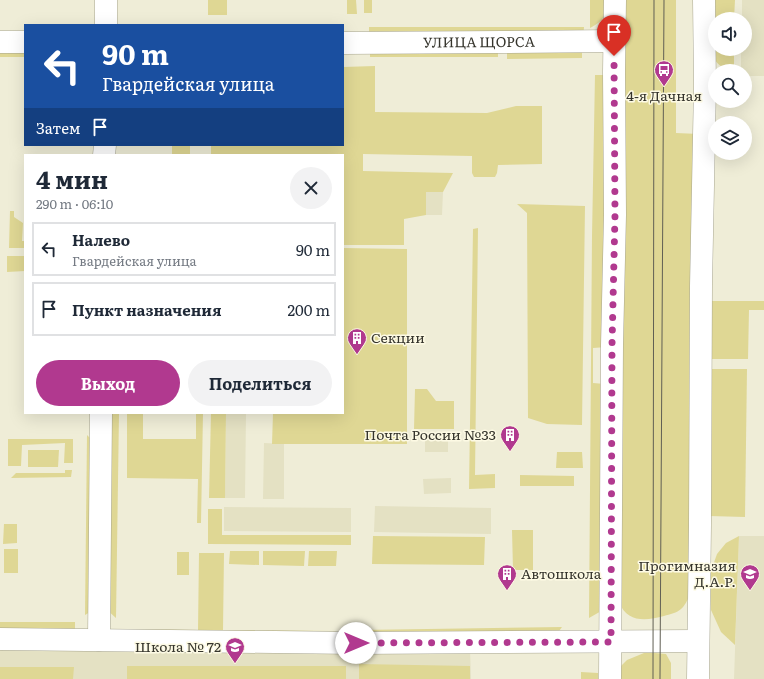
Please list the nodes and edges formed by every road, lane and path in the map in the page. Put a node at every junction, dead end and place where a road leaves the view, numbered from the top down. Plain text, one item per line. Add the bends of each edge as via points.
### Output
1 (106, 0) edge
2 (615, 0) edge
3 (704, 0) edge
4 (106, 24) edge
5 (614, 40) junction
6 (0, 42) edge
7 (24, 42) edge
8 (344, 43) edge
9 (101, 414) edge
10 (0, 639) edge
11 (99, 640) junction
12 (611, 642) junction
13 (698, 642) junction
14 (610, 679) edge
15 (698, 679) edge

1 - 4 street
2 - 5 street
3 - 13 street
5 - 8 street, УЛИЦА ЩОРСА
5 - 12 street
6 - 7 street
9 - 11 street
10 - 11 street
11 - 12 street
12 - 13 street
12 - 14 street
13 - 15 street

